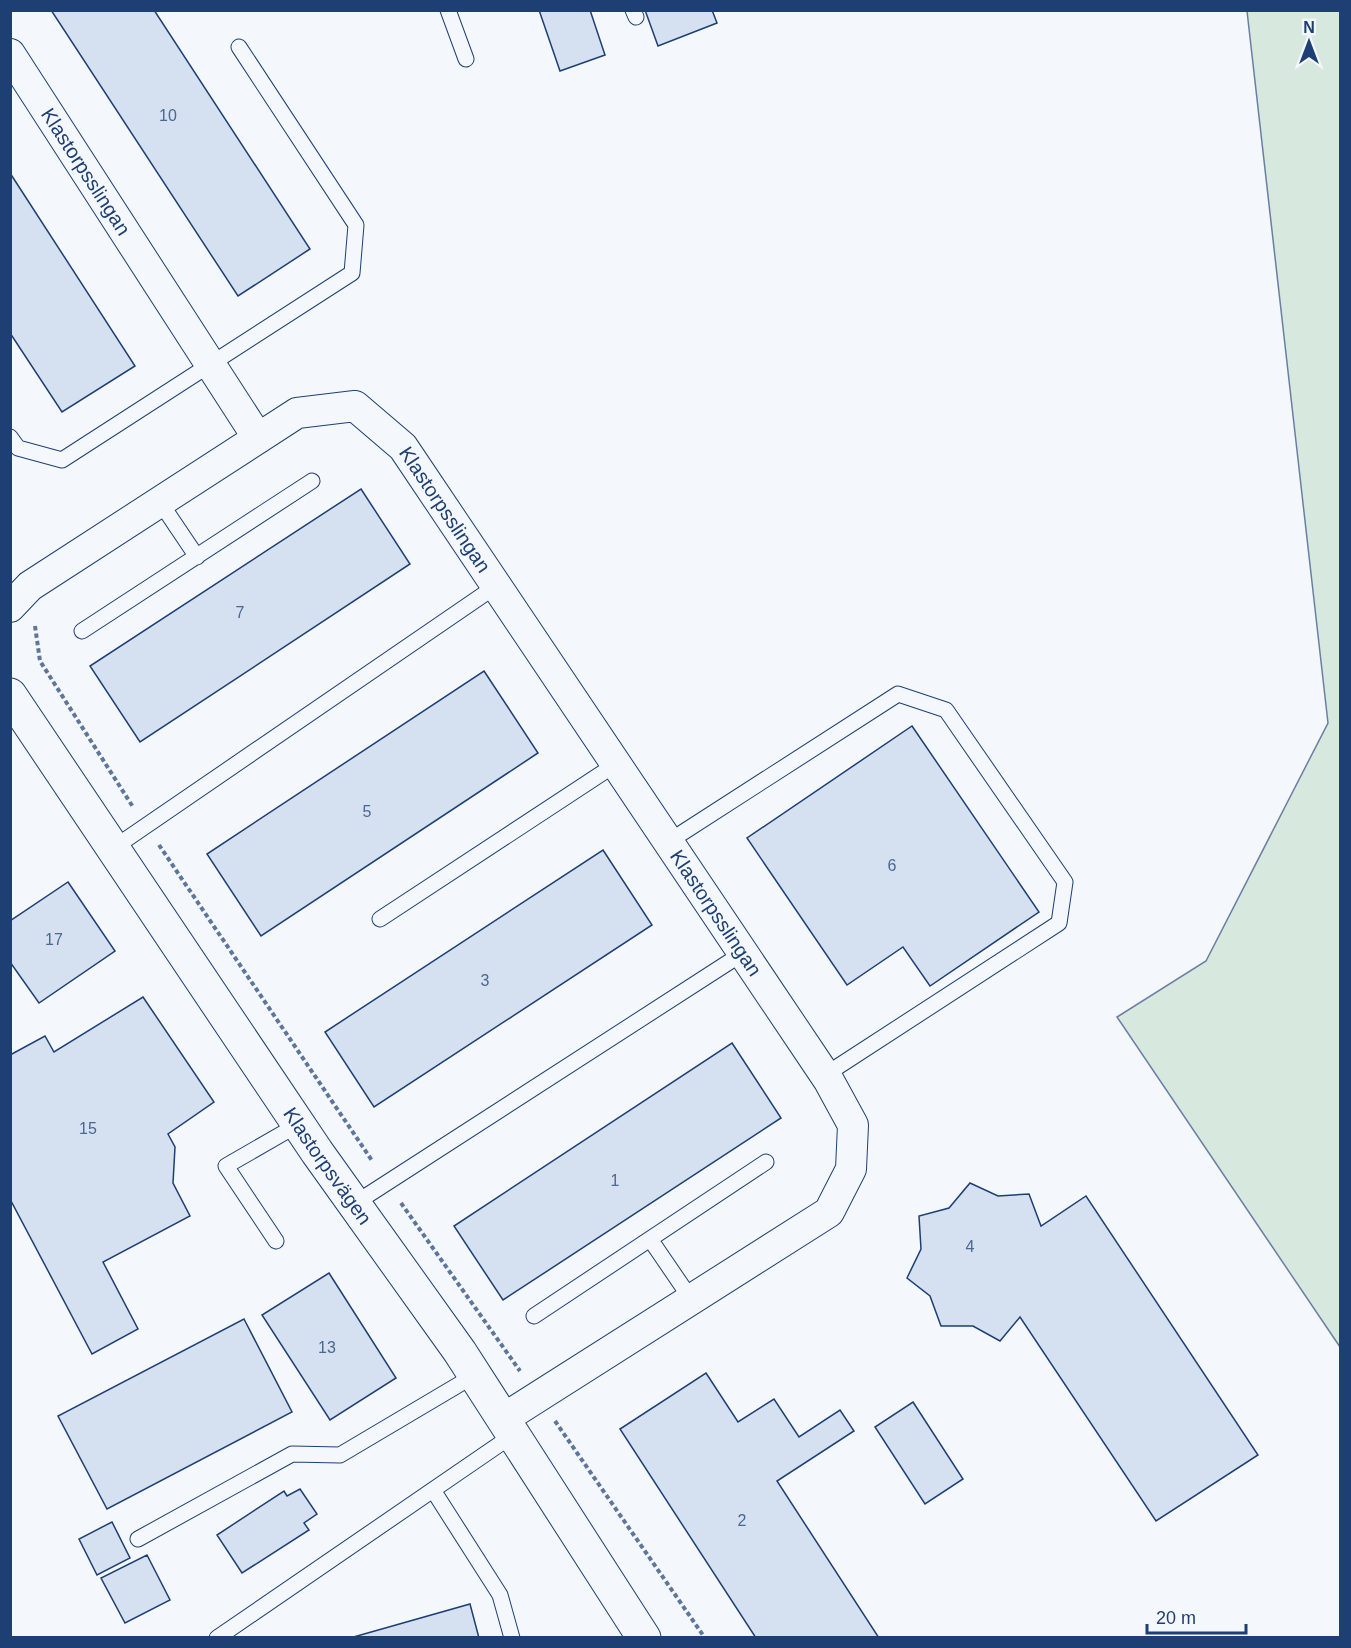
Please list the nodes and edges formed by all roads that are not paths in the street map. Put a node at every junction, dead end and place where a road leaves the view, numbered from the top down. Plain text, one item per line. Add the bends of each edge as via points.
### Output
1 (447, 10) edge
2 (239, 47) dead end
3 (10, 54) edge
4 (466, 59) dead end
5 (210, 364) junction
6 (10, 437) edge
7 (258, 438) junction
8 (312, 481) dead end
9 (160, 502) junction
10 (197, 557) junction
11 (496, 586) junction
12 (20, 596) edge
13 (82, 631) dead end
14 (10, 695) edge
15 (616, 764) junction
16 (668, 842) junction
17 (115, 847) junction
18 (380, 919) dead end
19 (743, 953) junction
20 (825, 1075) junction
21 (299, 1124) junction
22 (766, 1162) dead end
23 (354, 1204) junction
24 (650, 1239) junction
25 (276, 1241) dead end
26 (691, 1299) junction
27 (534, 1316) dead end
28 (475, 1376) junction
29 (508, 1427) junction
30 (433, 1490) junction
31 (138, 1539) dead end
32 (217, 1638) edge
33 (512, 1638) edge
34 (644, 1638) edge

1 - 4 lane
2 - 5 lane via 356,225 351,273
3 - 5 street, Klastorpsslingan
5 - 6 lane via 62,460 18,448
5 - 7 street, Klastorpsslingan
7 - 9 street, Klastorpsslingan
7 - 11 street, Klastorpsslingan via 297,413 355,406 403,447
8 - 10 lane
9 - 10 lane
9 - 12 street, Klastorpsslingan
10 - 13 lane
11 - 15 street, Klastorpsslingan
11 - 17 lane
14 - 17 street, Klastorpsvägen
15 - 16 street, Klastorpsslingan
15 - 18 lane
16 - 19 street, Klastorpsslingan
16 - 20 lane via 898,694 946,710 1065,882 1059,923
17 - 21 street, Klastorpsvägen
19 - 20 street, Klastorpsslingan
19 - 23 lane
20 - 26 street, Klastorpsslingan via 853,1125 851,1168 829,1212
21 - 23 street, Klastorpsvägen
21 - 25 lane via 226,1166
22 - 24 lane
23 - 28 street, Klastorpsvägen
24 - 26 lane
24 - 27 lane
26 - 29 street, Klastorpsslingan via 538,1397
28 - 29 street, Klastorpsvägen
28 - 31 lane via 340,1455 292,1454
29 - 30 lane
29 - 34 street, Klastorpsvägen
30 - 32 lane
30 - 33 lane via 500,1595

